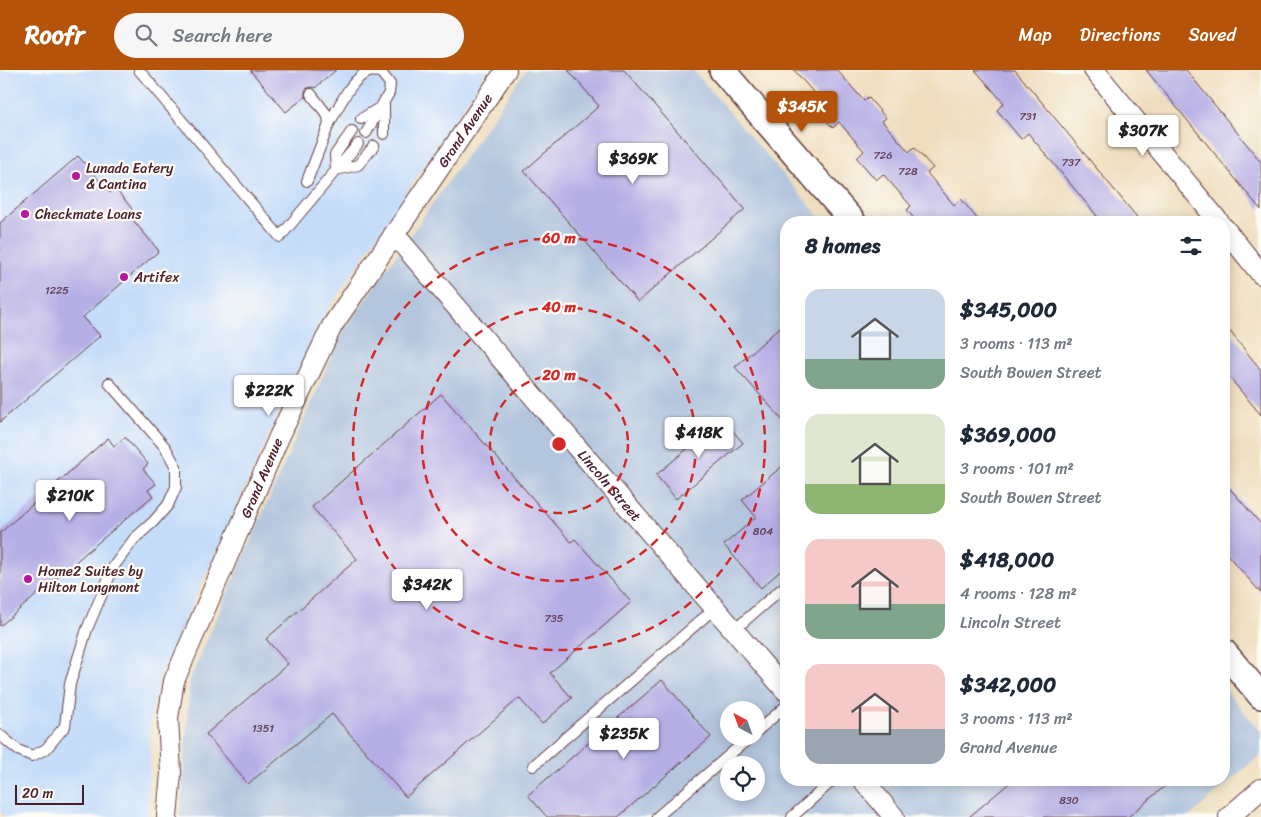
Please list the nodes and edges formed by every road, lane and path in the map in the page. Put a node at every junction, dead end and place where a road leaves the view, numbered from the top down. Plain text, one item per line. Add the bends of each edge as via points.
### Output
1 (138, 70) edge
2 (506, 70) edge
3 (722, 70) edge
4 (1094, 70) edge
5 (380, 71) edge
6 (311, 94) dead end
7 (384, 104) junction
8 (361, 119) dead end
9 (329, 124) junction
10 (352, 131) dead end
11 (366, 133) dead end
12 (384, 134) dead end
13 (358, 144) dead end
14 (374, 146) dead end
15 (336, 170) junction
16 (306, 181) dead end
17 (848, 216) edge
18 (1214, 216) edge
19 (394, 234) junction
20 (1230, 235) edge
21 (1261, 274) edge
22 (109, 383) dead end
23 (780, 590) edge
24 (715, 608) junction
25 (734, 631) junction
26 (1230, 659) edge
27 (780, 684) edge
28 (1261, 696) edge
29 (780, 711) edge
30 (765, 724) edge
31 (0, 735) edge
32 (740, 746) edge
33 (533, 766) dead end
34 (826, 786) edge
35 (868, 786) edge
36 (1261, 789) edge
37 (167, 817) edge
38 (657, 817) edge
39 (792, 817) edge
40 (894, 817) edge
41 (1229, 817) edge

1 - 15 lane via 280,237
2 - 19 street, Grand Avenue
3 - 17 street
4 - 18 street
5 - 7 lane via 390,84
5 - 9 lane via 370,71 359,77
6 - 9 lane via 328,116
7 - 8 lane
7 - 11 lane
7 - 12 lane
9 - 16 lane
10 - 15 lane via 335,155
13 - 15 lane
14 - 15 lane via 358,165
19 - 24 street, Lincoln Street
19 - 37 street, Grand Avenue via 332,326 278,437 174,681 168,718 171,773
20 - 21 street
22 - 31 lane via 165,447 176,467 176,487 168,505 134,538 114,566 87,629 70,684 65,726 46,750 32,756 18,750
23 - 25 lane
24 - 25 street, Lincoln Street
24 - 33 lane
25 - 27 street, Lincoln Street
26 - 28 street
29 - 30 lane
32 - 38 lane
34 - 39 lane
35 - 40 street
36 - 41 street

